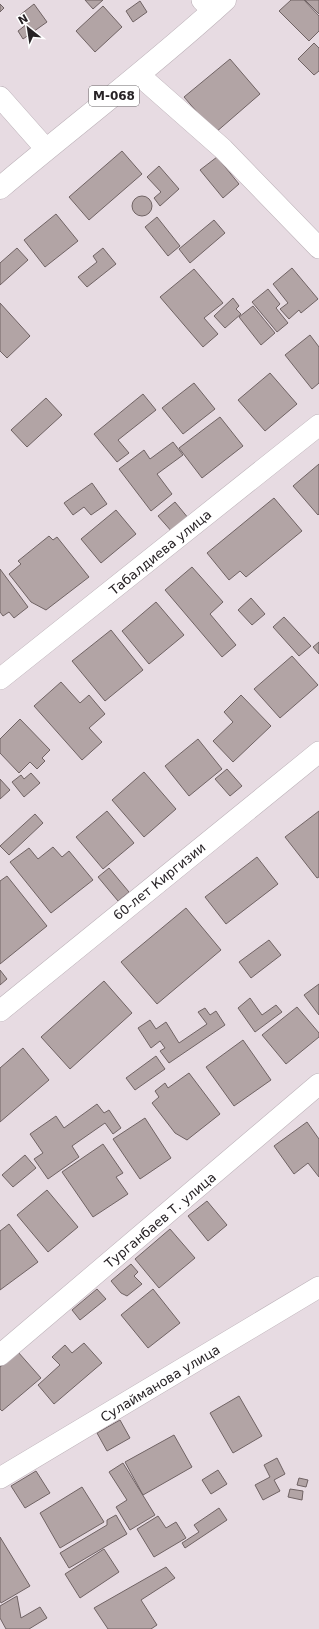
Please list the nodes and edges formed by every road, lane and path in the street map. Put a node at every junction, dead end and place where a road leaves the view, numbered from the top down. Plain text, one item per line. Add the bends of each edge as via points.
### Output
1 (213, 4) edge
2 (139, 76) junction
3 (0, 97) edge
4 (46, 149) junction
5 (0, 188) edge
6 (319, 248) edge
7 (319, 425) edge
8 (0, 680) edge
9 (319, 752) edge
10 (0, 1011) edge
11 (319, 1084) edge
12 (319, 1287) edge
13 (0, 1355) edge
14 (0, 1478) edge

1 - 2 main road, М-068
2 - 4 main road, М-068
2 - 6 street via 223,149
3 - 4 street
4 - 5 main road, М-068
7 - 8 street, Табалдиева улица
9 - 10 street, 60-лет Киргизии
11 - 13 street, Турганбаев Т. улица
12 - 14 street, Сулайманова улица

